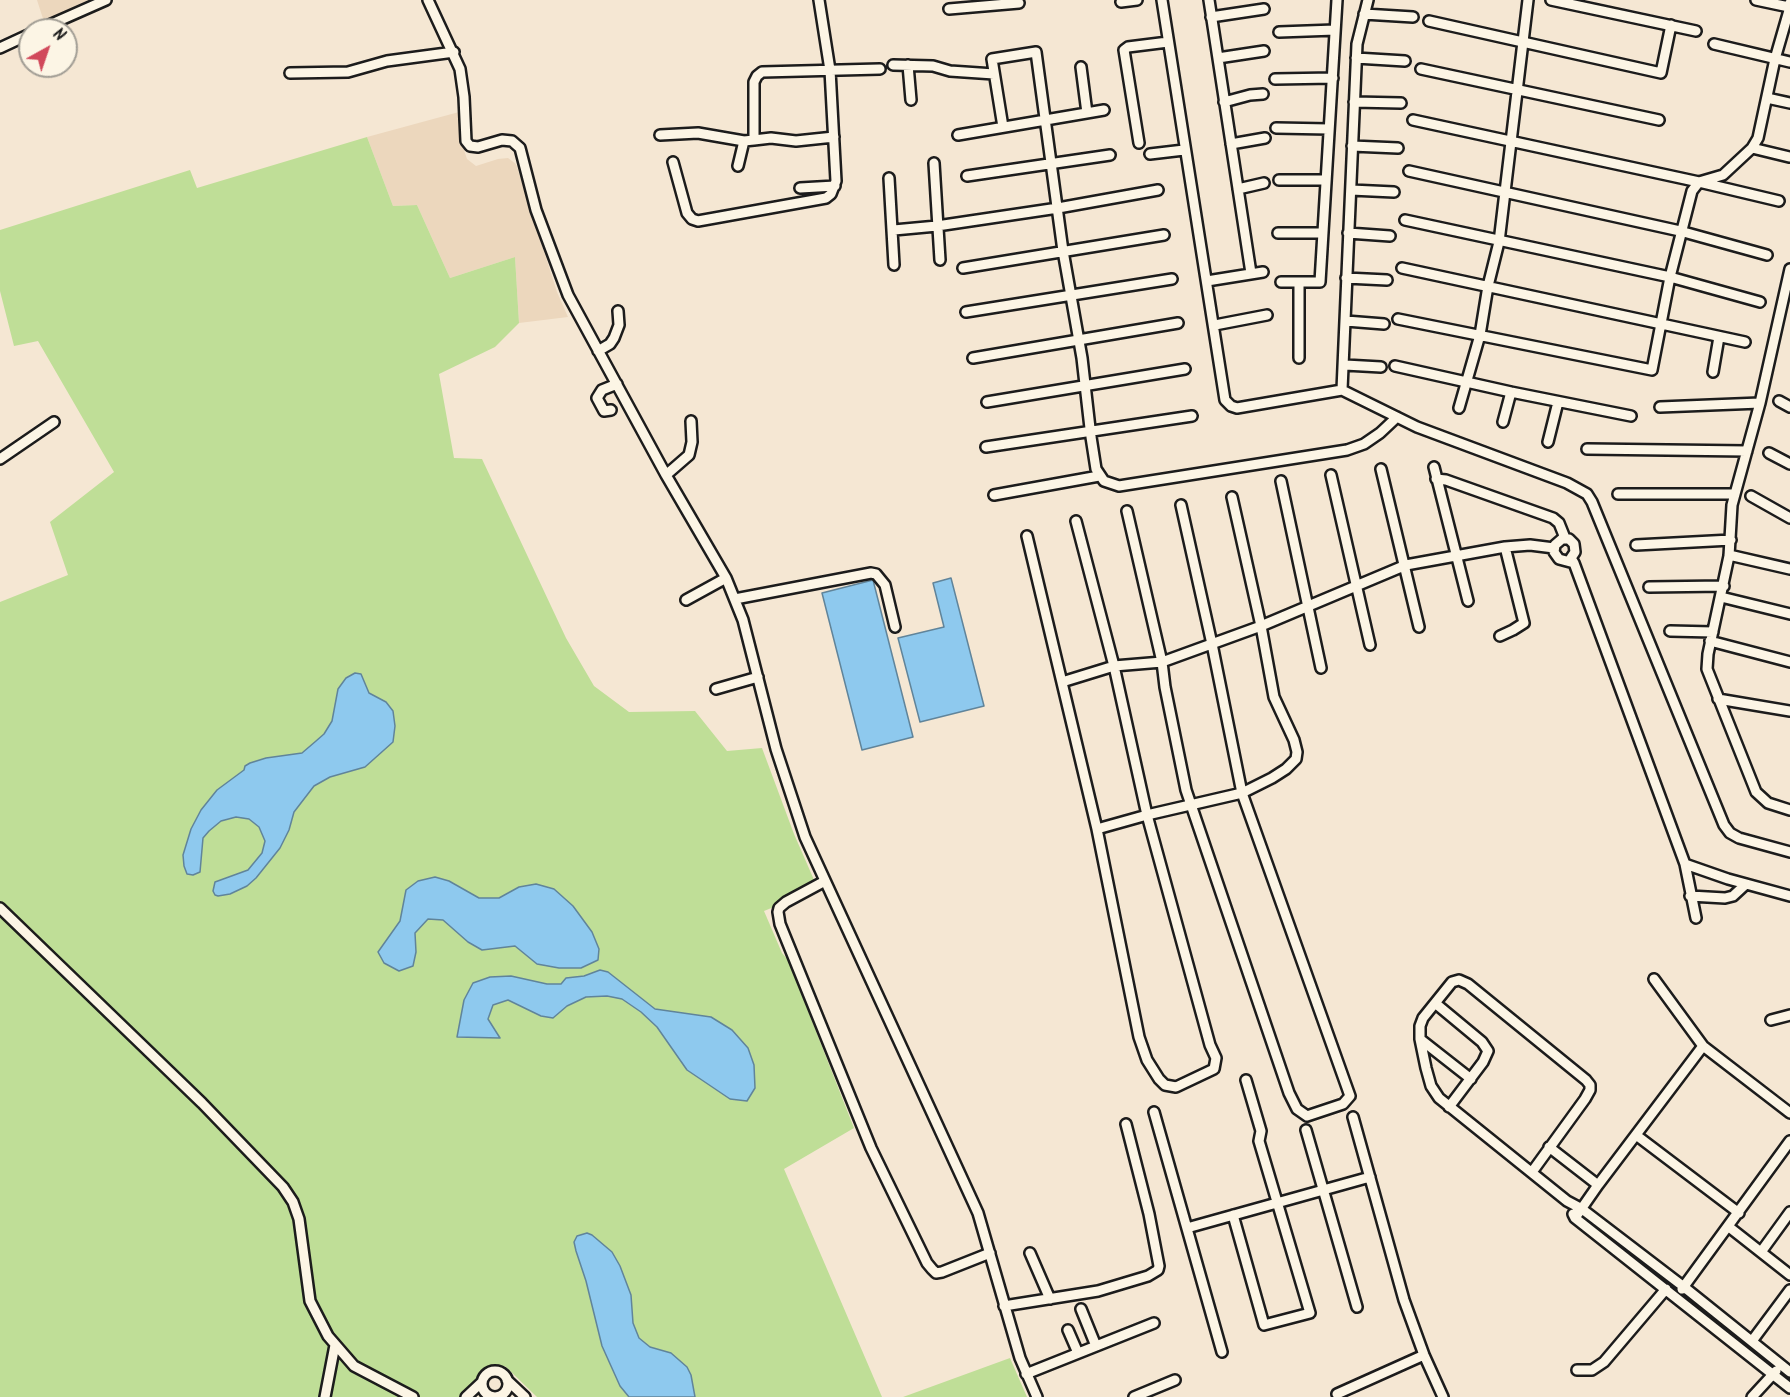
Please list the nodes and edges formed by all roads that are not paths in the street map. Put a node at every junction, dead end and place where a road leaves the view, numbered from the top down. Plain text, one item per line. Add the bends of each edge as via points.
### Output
1 (106, 0) edge
2 (428, 0) edge
3 (819, 0) edge
4 (1137, 0) edge
5 (1162, 0) edge
6 (1209, 0) edge
7 (1337, 0) edge
8 (1368, 0) edge
9 (1528, 0) edge
10 (1551, 0) edge
11 (1756, 0) edge
12 (1121, 2) dead end
13 (1019, 3) dead end
14 (1790, 6) edge
15 (950, 9) dead end
16 (1264, 9) dead end
17 (1364, 14) junction
18 (1211, 17) junction
19 (1413, 17) dead end
20 (65, 18) edge
21 (1429, 21) dead end
22 (1671, 25) junction
23 (1335, 30) junction
24 (1696, 31) dead end
25 (1279, 32) dead end
26 (18, 40) edge
27 (1168, 42) junction
28 (1523, 42) junction
29 (1714, 44) dead end
30 (0, 48) edge
31 (1264, 51) dead end
32 (454, 52) junction
33 (1218, 58) junction
34 (1356, 58) junction
35 (1775, 59) junction
36 (1405, 61) dead end
37 (1790, 62) edge
38 (893, 64) dead end
39 (908, 65) junction
40 (1081, 67) dead end
41 (880, 69) dead end
42 (1421, 69) dead end
43 (830, 70) junction
44 (290, 74) dead end
45 (994, 74) junction
46 (1333, 78) junction
47 (1275, 79) dead end
48 (1517, 90) junction
49 (1263, 93) dead end
50 (1767, 98) junction
51 (911, 100) dead end
52 (1224, 102) junction
53 (1354, 102) junction
54 (1401, 103) dead end
55 (1790, 103) edge
56 (1104, 110) dead end
57 (1087, 113) junction
58 (1045, 120) junction
59 (1413, 120) dead end
60 (1659, 120) dead end
61 (1003, 127) junction
62 (1276, 128) dead end
63 (1329, 129) junction
64 (660, 135) dead end
65 (958, 135) dead end
66 (834, 137) junction
67 (1264, 138) dead end
68 (749, 141) junction
69 (1511, 141) junction
70 (1139, 143) dead end
71 (1231, 144) junction
72 (1352, 146) junction
73 (1398, 148) dead end
74 (1752, 148) junction
75 (1184, 150) junction
76 (1150, 154) dead end
77 (1110, 155) dead end
78 (1789, 157) edge
79 (674, 162) dead end
80 (934, 163) dead end
81 (1052, 163) junction
82 (738, 166) dead end
83 (1409, 171) dead end
84 (967, 176) dead end
85 (890, 178) dead end
86 (1279, 180) dead end
87 (1326, 180) junction
88 (1699, 182) junction
89 (1264, 183) dead end
90 (835, 186) junction
91 (800, 188) dead end
92 (1239, 189) junction
93 (1158, 190) dead end
94 (1351, 190) junction
95 (1394, 192) dead end
96 (1505, 192) junction
97 (1779, 201) dead end
98 (1058, 208) junction
99 (1405, 220) dead end
100 (937, 226) junction
101 (894, 230) junction
102 (1680, 231) junction
103 (1278, 233) dead end
104 (1323, 233) junction
105 (1348, 233) junction
106 (1164, 235) dead end
107 (1390, 236) dead end
108 (1499, 242) junction
109 (1063, 251) junction
110 (1767, 255) dead end
111 (940, 260) dead end
112 (894, 266) dead end
113 (963, 268) dead end
114 (1402, 268) dead end
115 (1790, 269) edge
116 (1263, 272) dead end
117 (1251, 273) junction
118 (1346, 278) junction
119 (1670, 278) junction
120 (1172, 279) dead end
121 (1387, 280) dead end
122 (1207, 281) junction
123 (1281, 282) dead end
124 (1299, 282) junction
125 (1488, 286) junction
126 (1069, 295) junction
127 (1760, 302) dead end
128 (618, 312) dead end
129 (966, 312) dead end
130 (1267, 315) dead end
131 (1398, 319) dead end
132 (1346, 321) junction
133 (1178, 322) dead end
134 (1384, 324) dead end
135 (1660, 324) junction
136 (1215, 325) junction
137 (1480, 335) junction
138 (1719, 337) junction
139 (1080, 340) junction
140 (1745, 342) dead end
141 (598, 351) junction
142 (973, 358) dead end
143 (1299, 358) dead end
144 (1345, 365) junction
145 (1395, 366) dead end
146 (1381, 367) dead end
147 (1185, 369) dead end
148 (1713, 372) dead end
149 (1467, 382) junction
150 (617, 384) junction
151 (1085, 385) junction
152 (1342, 390) junction
153 (1511, 392) junction
154 (1779, 401) dead end
155 (987, 402) dead end
156 (1558, 402) junction
157 (1760, 403) junction
158 (1660, 407) dead end
159 (1790, 407) edge
160 (1459, 408) dead end
161 (611, 410) dead end
162 (1192, 416) dead end
163 (1631, 416) dead end
164 (1397, 417) junction
165 (691, 421) dead end
166 (54, 422) dead end
167 (1503, 422) dead end
168 (1090, 430) junction
169 (1548, 442) dead end
170 (986, 447) dead end
171 (1587, 448) dead end
172 (1747, 451) junction
173 (1769, 453) dead end
174 (0, 459) edge
175 (1790, 464) edge
176 (1434, 467) dead end
177 (1381, 469) dead end
178 (666, 475) junction
179 (1331, 475) dead end
180 (1099, 476) junction
181 (1436, 479) junction
182 (1281, 481) dead end
183 (1618, 494) dead end
184 (1735, 494) junction
185 (994, 495) dead end
186 (1751, 496) dead end
187 (1232, 497) dead end
188 (1181, 505) dead end
189 (1127, 511) dead end
190 (1790, 518) edge
191 (1076, 521) dead end
192 (1027, 536) dead end
193 (1565, 538) junction
194 (1731, 540) junction
195 (1636, 545) dead end
196 (1505, 547) junction
197 (1554, 548) junction
198 (1455, 555) junction
199 (1729, 555) junction
200 (1574, 562) junction
201 (1406, 565) junction
202 (1790, 569) edge
203 (726, 578) junction
204 (1357, 585) junction
205 (1724, 586) junction
206 (1649, 587) dead end
207 (1721, 597) junction
208 (735, 599) junction
209 (686, 600) dead end
210 (1467, 601) dead end
211 (1309, 605) junction
212 (1790, 614) edge
213 (1261, 626) junction
214 (895, 627) dead end
215 (1419, 627) dead end
216 (1670, 631) dead end
217 (1500, 636) dead end
218 (1712, 637) junction
219 (1212, 644) junction
220 (1370, 645) dead end
221 (1162, 662) junction
222 (1790, 662) edge
223 (1114, 666) junction
224 (1321, 668) dead end
225 (758, 678) junction
226 (1062, 682) junction
227 (716, 688) dead end
228 (1718, 699) junction
229 (1790, 711) edge
230 (1242, 793) junction
231 (1192, 806) junction
232 (1790, 810) edge
233 (1147, 815) junction
234 (1097, 829) junction
235 (1790, 852) edge
236 (1685, 864) junction
237 (825, 881) junction
238 (1746, 884) junction
239 (1690, 896) junction
240 (1790, 896) edge
241 (0, 908) edge
242 (1696, 918) dead end
243 (1654, 979) dead end
244 (1436, 1003) junction
245 (1790, 1015) edge
246 (1771, 1020) dead end
247 (1420, 1039) junction
248 (1702, 1046) junction
249 (1470, 1079) junction
250 (1246, 1080) dead end
251 (1449, 1107) junction
252 (1154, 1112) dead end
253 (1790, 1113) edge
254 (1353, 1117) dead end
255 (1126, 1124) dead end
256 (1306, 1130) dead end
257 (1636, 1135) junction
258 (1790, 1141) edge
259 (1549, 1147) junction
260 (1532, 1172) junction
261 (1370, 1177) junction
262 (1598, 1185) junction
263 (1323, 1190) junction
264 (1566, 1201) junction
265 (1277, 1203) junction
266 (1582, 1209) junction
267 (1790, 1212) edge
268 (1739, 1213) junction
269 (1233, 1215) junction
270 (1575, 1218) junction
271 (1729, 1227) junction
272 (1187, 1228) junction
273 (1761, 1252) junction
274 (990, 1253) junction
275 (1030, 1253) dead end
276 (1790, 1275) edge
277 (1684, 1287) junction
278 (1666, 1289) junction
279 (1790, 1290) edge
280 (1676, 1297) junction
281 (1050, 1299) junction
282 (1004, 1306) junction
283 (1357, 1307) dead end
284 (1081, 1309) dead end
285 (1154, 1323) dead end
286 (1068, 1330) dead end
287 (1752, 1341) junction
288 (335, 1345) junction
289 (1096, 1346) junction
290 (1222, 1352) dead end
291 (1078, 1353) junction
292 (1424, 1355) junction
293 (1782, 1365) junction
294 (1577, 1370) dead end
295 (1790, 1372) edge
296 (1026, 1374) junction
297 (1774, 1374) junction
298 (507, 1380) junction
299 (1175, 1380) dead end
300 (482, 1382) junction
301 (1790, 1388) edge
302 (1337, 1394) dead end
303 (325, 1397) edge
304 (412, 1397) edge
305 (466, 1397) edge
306 (497, 1397) edge
307 (525, 1397) edge
308 (1037, 1397) edge
309 (1134, 1397) edge
310 (1443, 1397) edge
311 (1752, 1397) edge

1 - 20 street
2 - 32 street
3 - 43 street
4 - 12 street
5 - 27 street
6 - 18 street
7 - 23 street
8 - 17 street
9 - 28 street
10 - 22 street
11 - 14 street
13 - 15 street
14 - 35 street
16 - 18 street
17 - 19 street
17 - 34 street
18 - 33 street
21 - 28 street
22 - 24 street
22 - 28 street via 1661,73
23 - 25 street
23 - 46 street
26 - 30 street
27 - 70 street via 1124,50
27 - 75 street
28 - 48 street
29 - 35 street
31 - 33 street
32 - 44 street via 387,60 348,72
32 - 141 street via 463,84 466,141 478,147 512,141 520,148 536,210 562,281
33 - 52 street
34 - 36 street
34 - 53 street
35 - 37 street
35 - 50 street
38 - 39 street
39 - 45 street
39 - 51 street
40 - 57 street
41 - 43 street
42 - 48 street
43 - 66 street
43 - 68 street via 759,73 754,82
45 - 58 street via 991,61 995,57 1036,52
45 - 61 street
46 - 47 street
46 - 63 street
48 - 60 street
48 - 69 street
49 - 52 street
50 - 55 street
50 - 74 street
52 - 71 street
53 - 54 street
53 - 72 street
56 - 57 street
57 - 58 street
58 - 61 street
58 - 81 street
59 - 69 street
61 - 65 street
62 - 63 street
63 - 87 street
64 - 68 street via 698,133
66 - 68 street
66 - 90 street
67 - 71 street
68 - 82 street
69 - 88 street
69 - 96 street
71 - 92 street
72 - 73 street
72 - 94 street
74 - 78 street
74 - 88 street via 1723,175
75 - 76 street
75 - 122 street
77 - 81 street
79 - 90 street via 687,213 698,221 826,198
80 - 100 street
81 - 84 street
81 - 98 street
83 - 96 street
85 - 101 street
86 - 87 street
87 - 104 street
88 - 97 street
88 - 102 street via 1692,190
89 - 92 street
90 - 91 street
92 - 117 street
93 - 98 street
94 - 95 street
94 - 105 street
96 - 102 street
96 - 108 street
98 - 100 street
98 - 109 street
99 - 108 street
100 - 101 street
100 - 111 street
101 - 112 street
102 - 110 street
102 - 119 street
103 - 104 street
104 - 124 street via 1320,282
105 - 107 street
105 - 118 street
106 - 109 street
108 - 119 street
108 - 125 street
109 - 113 street
109 - 126 street
114 - 125 street
115 - 157 street
116 - 117 street
117 - 122 street
118 - 121 street
118 - 132 street
119 - 127 street
119 - 135 street
120 - 126 street
122 - 136 street
123 - 124 street
124 - 143 street
125 - 135 street
125 - 137 street
126 - 129 street
126 - 139 street
128 - 141 street via 614,338
130 - 136 street
131 - 137 street
132 - 134 street
132 - 144 street
133 - 139 street
135 - 137 street via 1652,370
135 - 138 street
136 - 152 street via 1222,388 1231,406
137 - 149 street
138 - 140 street
138 - 148 street
139 - 142 street
139 - 151 street
141 - 150 street
144 - 146 street
144 - 152 street
145 - 149 street
147 - 151 street
149 - 153 street
149 - 160 street
150 - 161 street via 602,390 597,398 604,411
150 - 178 street
151 - 155 street
151 - 168 street
152 - 164 street
153 - 156 street
153 - 167 street
154 - 159 street
156 - 163 street
156 - 169 street
157 - 158 street
157 - 172 street
162 - 168 street
164 - 180 street via 1364,444 1347,450 1119,486 1104,482
164 - 235 street via 1587,494 1724,825 1739,838
165 - 178 street via 688,455
166 - 174 street
168 - 170 street
168 - 180 street
171 - 172 street
172 - 184 street
173 - 175 street
176 - 181 street
177 - 201 street
178 - 203 street
179 - 204 street
180 - 185 street
181 - 193 street via 1553,518
181 - 198 street
182 - 211 street
183 - 184 street
184 - 194 street
186 - 190 street
187 - 213 street
188 - 219 street
189 - 221 street
191 - 223 street
192 - 226 street
193 - 197 street
193 - 200 street via 1574,544
194 - 195 street
194 - 199 street
196 - 197 street
196 - 198 street
196 - 217 street via 1524,623
197 - 200 street via 1559,559
198 - 201 street
198 - 210 street
199 - 202 street
199 - 205 street
200 - 236 street
201 - 204 street
201 - 215 street
203 - 208 street
203 - 209 street
204 - 211 street
204 - 220 street
205 - 206 street
205 - 207 street
207 - 212 street
207 - 218 street
208 - 214 street via 871,573 885,585
208 - 225 street
211 - 213 street
211 - 224 street
213 - 219 street
213 - 230 street via 1274,697 1297,752 1286,769
216 - 218 street
218 - 222 street
218 - 228 street via 1707,669
219 - 221 street
219 - 230 street
221 - 223 street
221 - 231 street via 1183,779
223 - 226 street
223 - 233 street
225 - 227 street
225 - 237 street via 776,749
226 - 234 street
228 - 229 street
228 - 232 street via 1756,792 1768,803
230 - 231 street
230 - 231 street via 1350,1096 1343,1104 1307,1116 1297,1109 1288,1093
231 - 233 street
233 - 234 street
233 - 234 street via 1216,1058 1214,1069 1176,1086 1170,1087 1159,1079 1143,1050
236 - 238 street
236 - 239 street
237 - 274 street via 978,1213
237 - 274 street via 781,905 779,918 872,1148 936,1273
238 - 239 street via 1725,898
238 - 240 street
239 - 242 street
241 - 288 street via 283,1186 298,1219 310,1301
243 - 248 street
244 - 247 street via 1423,1018
244 - 249 street via 1486,1046 1487,1056
244 - 259 street via 1452,982 1464,982 1586,1080 1590,1090
245 - 246 street
247 - 249 street
247 - 251 street via 1431,1086
248 - 253 street
248 - 257 street
249 - 251 street
250 - 265 street
251 - 260 street
252 - 272 street
254 - 261 street
255 - 281 street via 1158,1270 1098,1291
256 - 263 street
257 - 262 street
257 - 268 street
258 - 268 street
259 - 260 street
259 - 262 street
260 - 264 street
261 - 263 street
261 - 292 street via 1404,1300
262 - 266 street
263 - 265 street
263 - 283 street
264 - 266 street
264 - 270 street
265 - 269 street
265 - 269 street via 1310,1313 1264,1325
266 - 270 street
266 - 277 street
267 - 273 street
268 - 271 street
269 - 272 street
270 - 278 street
271 - 273 street
271 - 277 street
272 - 290 street
273 - 276 street
274 - 282 street
275 - 281 street
277 - 280 street
277 - 287 street
278 - 280 street
278 - 294 street via 1604,1362 1592,1370
279 - 287 street
280 - 297 street
281 - 282 street
282 - 296 street
284 - 289 street
285 - 289 street
286 - 291 street
287 - 293 street
288 - 303 street
288 - 304 street via 354,1366
289 - 291 street
291 - 296 street
292 - 302 street
292 - 310 street
293 - 295 street
293 - 297 street
296 - 308 street
297 - 301 street
297 - 311 street
298 - 300 street via 492,1371
298 - 306 street via 507,1387
298 - 307 street
299 - 309 street
300 - 305 street
300 - 306 street via 483,1391

